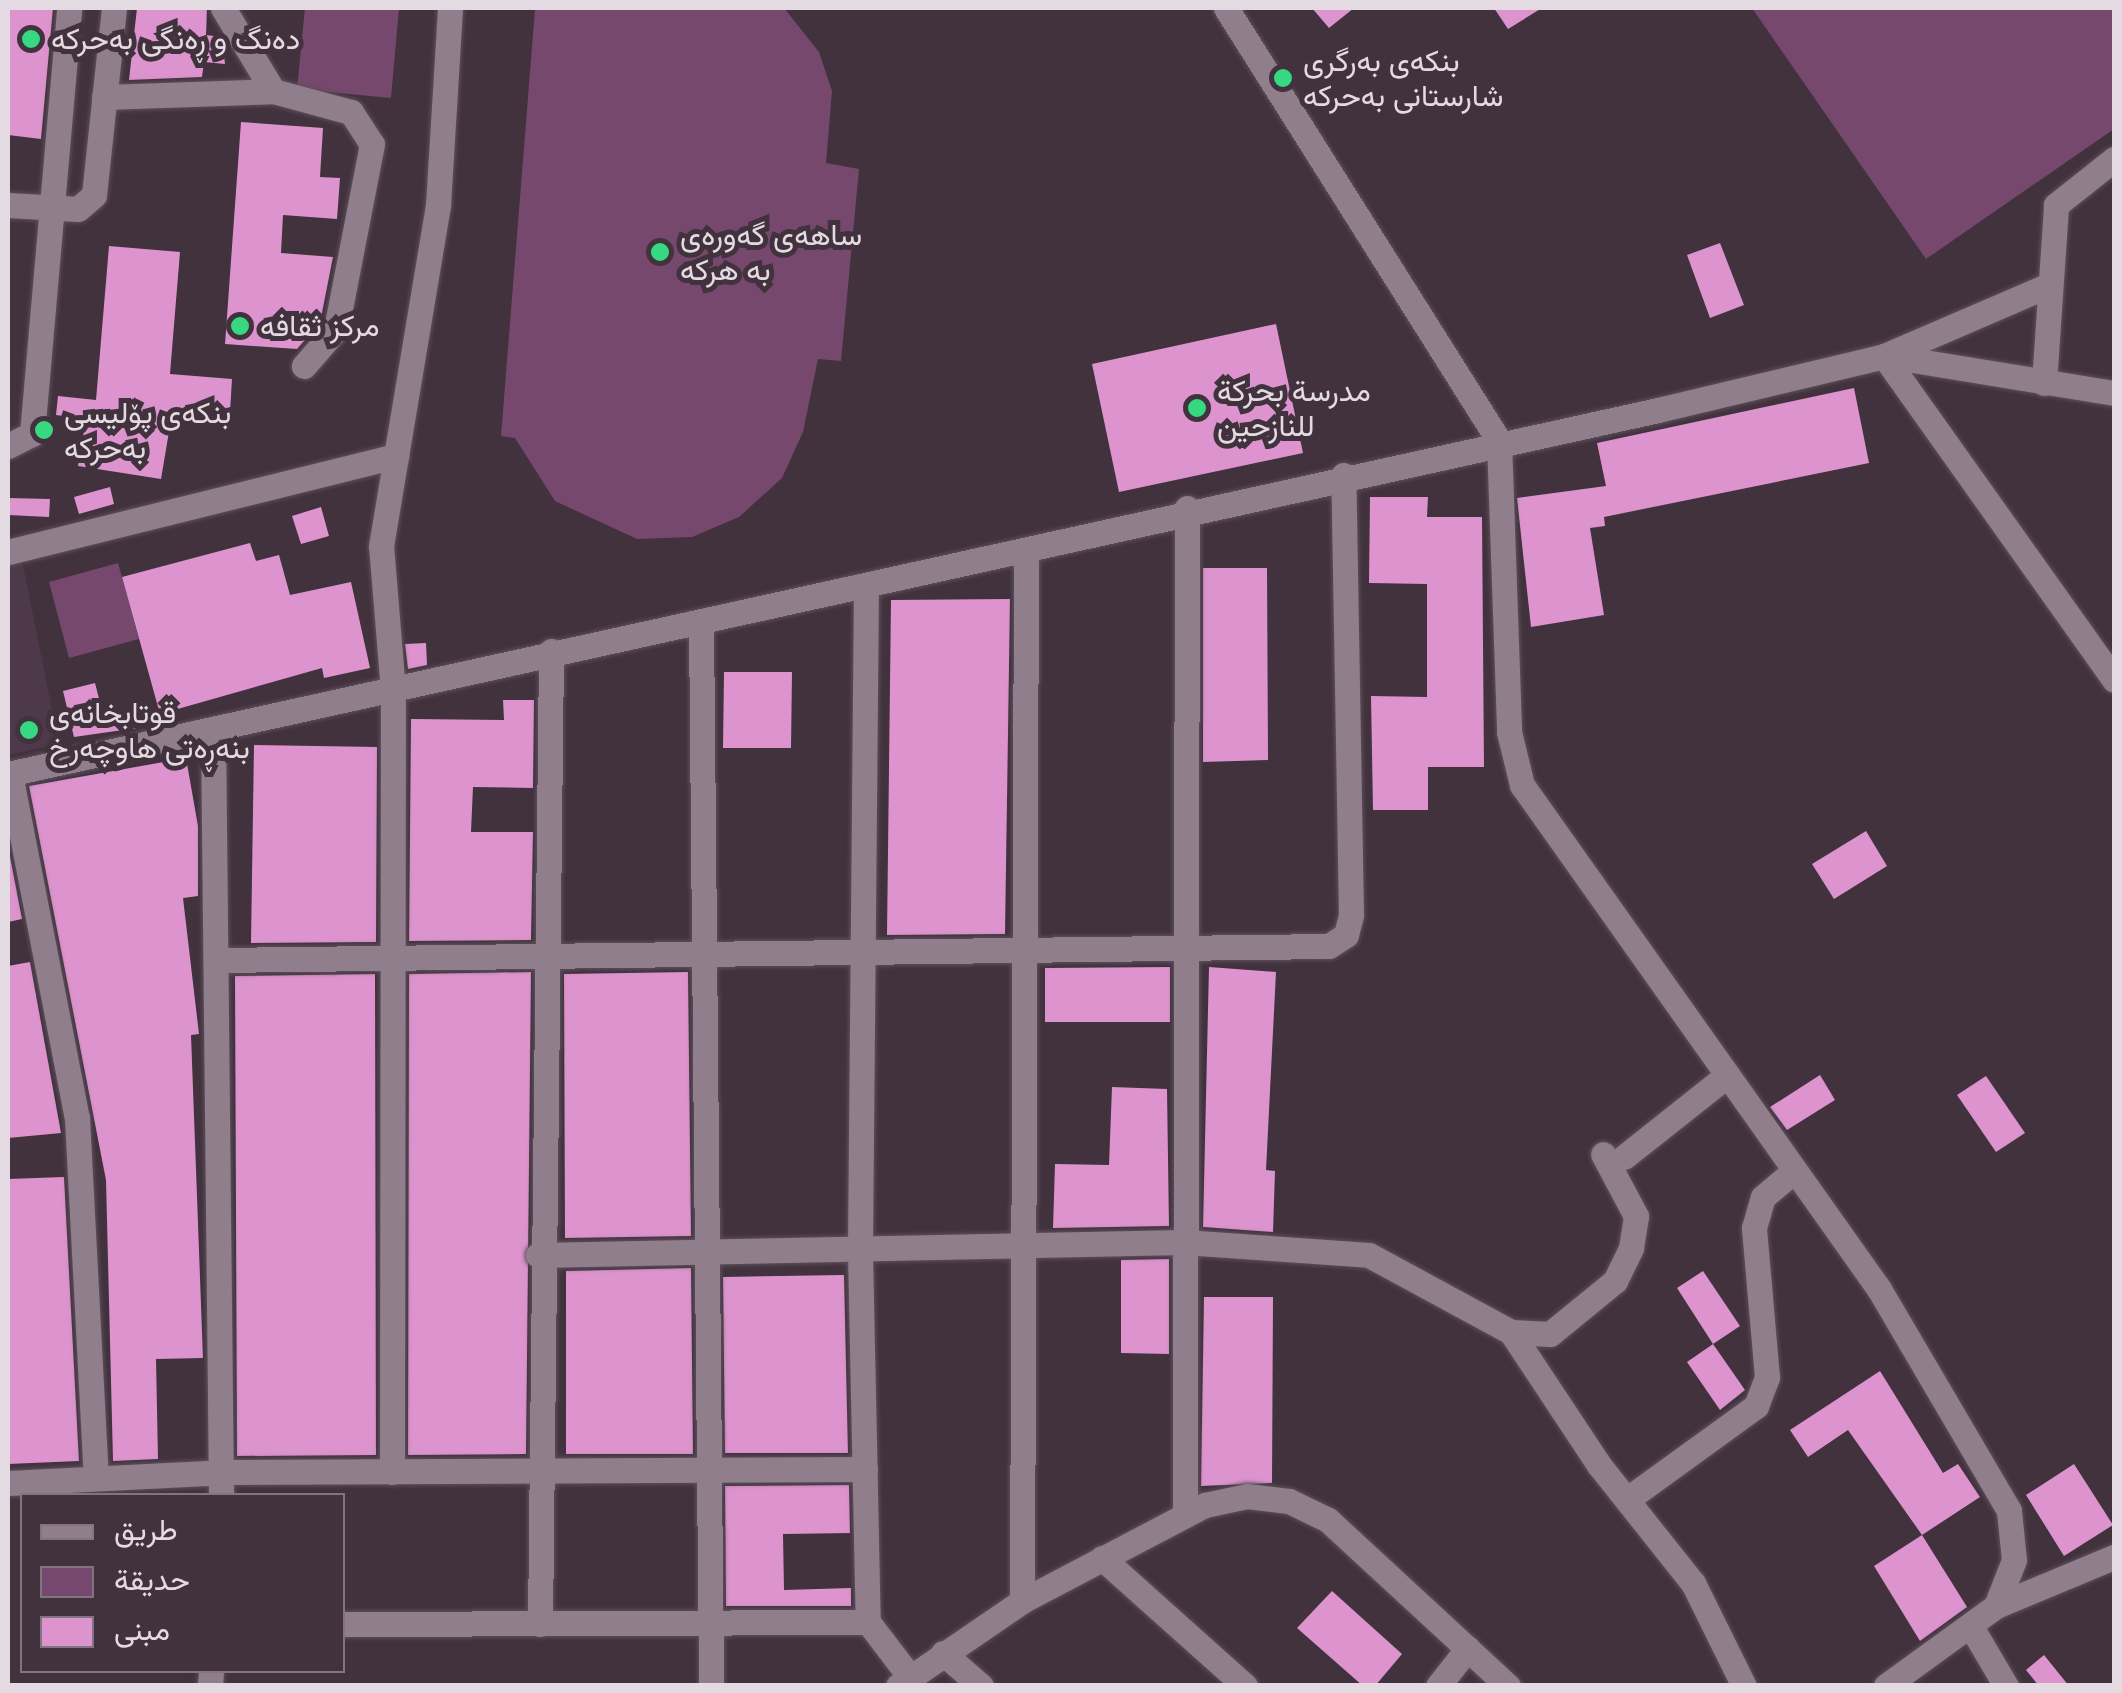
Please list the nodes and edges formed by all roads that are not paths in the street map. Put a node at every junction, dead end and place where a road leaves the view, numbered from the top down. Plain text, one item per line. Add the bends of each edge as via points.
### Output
1 (69, 8) edge
2 (114, 8) edge
3 (222, 8) edge
4 (450, 8) edge
5 (1226, 8) edge
6 (273, 91) junction
7 (104, 96) junction
8 (2114, 159) edge
9 (8, 206) edge
10 (58, 208) junction
11 (2049, 285) junction
12 (1884, 356) junction
13 (304, 366) dead end
14 (2044, 383) junction
15 (2114, 393) edge
16 (1499, 441) junction
17 (8, 446) edge
18 (396, 456) junction
19 (1342, 475) junction
20 (1188, 508) junction
21 (8, 552) edge
22 (1026, 552) junction
23 (866, 585) junction
24 (700, 622) junction
25 (551, 650) junction
26 (2114, 680) edge
27 (393, 691) junction
28 (213, 731) junction
29 (8, 774) edge
30 (1191, 948) junction
31 (863, 951) junction
32 (1023, 951) junction
33 (389, 956) junction
34 (703, 957) junction
35 (544, 958) junction
36 (217, 960) junction
37 (1724, 1076) junction
38 (1794, 1172) junction
39 (1184, 1242) junction
40 (1016, 1249) junction
41 (860, 1252) junction
42 (538, 1255) junction
43 (702, 1256) junction
44 (1512, 1332) junction
45 (864, 1469) junction
46 (392, 1472) junction
47 (703, 1473) junction
48 (96, 1476) junction
49 (538, 1476) junction
50 (8, 1483) edge
51 (222, 1484) edge
52 (1629, 1498) junction
53 (1186, 1515) junction
54 (2114, 1557) edge
55 (1102, 1558) junction
56 (1022, 1600) junction
57 (1996, 1606) junction
58 (706, 1622) junction
59 (868, 1622) junction
60 (345, 1624) edge
61 (540, 1624) junction
62 (1973, 1630) junction
63 (1468, 1648) junction
64 (944, 1652) junction
65 (904, 1681) edge
66 (711, 1686) edge
67 (981, 1686) edge
68 (1245, 1686) edge
69 (1438, 1686) edge
70 (1508, 1686) edge
71 (1744, 1686) edge
72 (1886, 1686) edge
73 (2006, 1686) edge

1 - 10 street
2 - 7 street
3 - 6 street
4 - 18 street via 438,205
5 - 16 street
6 - 7 street
6 - 13 street via 352,112 372,144 336,329
7 - 10 street via 94,194 78,209
8 - 11 street via 2056,205
9 - 10 street
10 - 17 street via 32,434
11 - 12 street
11 - 14 street
12 - 14 street
12 - 16 street
12 - 26 street
14 - 15 street
16 - 19 street
16 - 37 street via 1515,768
18 - 21 street
18 - 27 street via 382,546
19 - 20 street
19 - 30 street via 1346,935 1328,946
20 - 22 street
20 - 30 street
22 - 23 street
22 - 32 street
23 - 24 street
23 - 31 street
24 - 25 street
24 - 34 street
25 - 27 street
25 - 35 street
27 - 28 street
27 - 33 street
28 - 29 street
28 - 36 street
29 - 48 street via 77,1118
30 - 32 street
30 - 39 street
31 - 32 street
31 - 34 street
31 - 41 street
32 - 40 street
33 - 35 street
33 - 36 street
33 - 46 street
34 - 35 street
34 - 43 street
35 - 42 street
36 - 51 street
37 - 38 street
37 - 44 street via 1613,1156 1636,1216 1615,1282 1550,1334
38 - 52 street via 1763,1197 1754,1228 1767,1377 1756,1406
38 - 57 street via 1879,1289 2009,1511 2014,1560
39 - 40 street
39 - 44 street via 1388,1259
39 - 53 street
40 - 41 street
40 - 56 street
41 - 43 street
41 - 45 street
42 - 43 street
42 - 49 street
43 - 47 street
44 - 52 street
45 - 47 street
45 - 59 street
46 - 49 street
46 - 51 street
47 - 49 street
47 - 58 street
48 - 50 street
48 - 51 street
49 - 61 street
52 - 71 street via 1693,1583
53 - 55 street
53 - 63 street via 1247,1496 1309,1509
54 - 57 street
55 - 56 street
55 - 68 street
56 - 64 street
57 - 62 street
58 - 59 street
58 - 61 street
58 - 66 street
59 - 65 street
60 - 61 street
62 - 72 street
62 - 73 street
63 - 69 street
63 - 70 street
64 - 65 street
64 - 67 street

